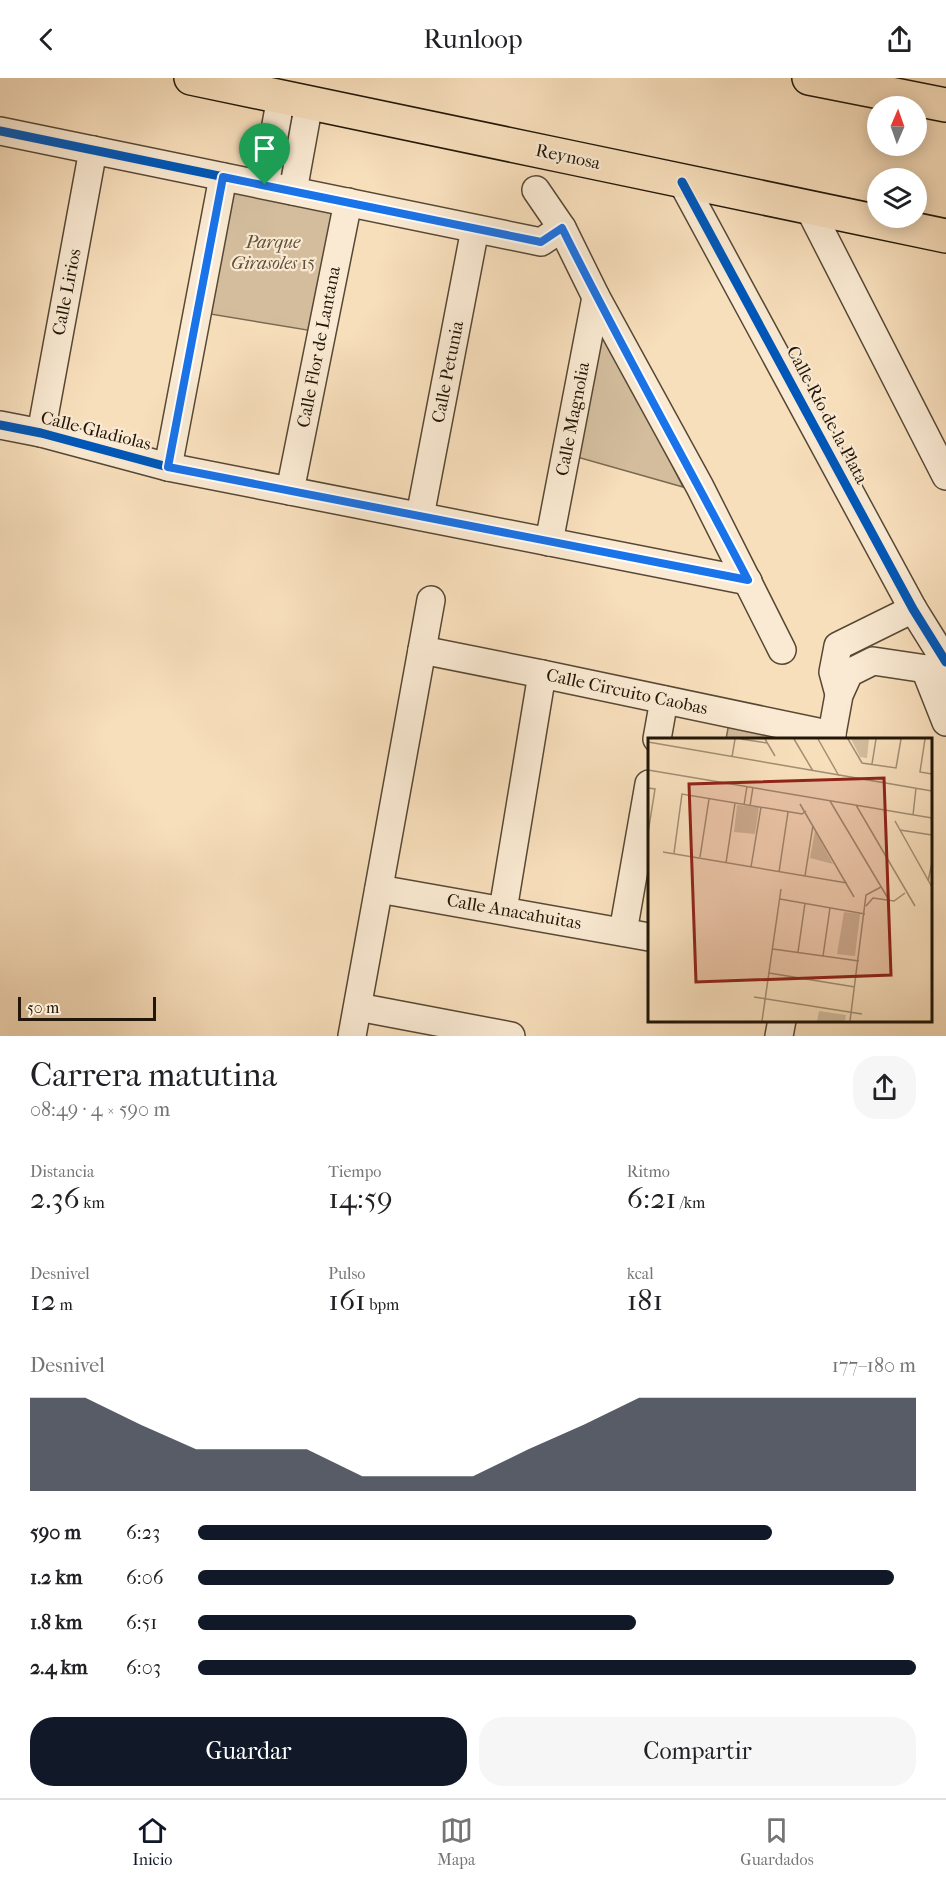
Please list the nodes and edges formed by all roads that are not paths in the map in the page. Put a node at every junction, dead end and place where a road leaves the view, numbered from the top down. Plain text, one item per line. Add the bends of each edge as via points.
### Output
1 (190, 78) edge
2 (809, 78) edge
3 (852, 82) edge
4 (295, 100) junction
5 (946, 105) edge
6 (0, 131) edge
7 (93, 150) junction
8 (223, 177) junction
9 (682, 182) junction
10 (265, 185) junction
11 (536, 190) dead end
12 (293, 191) junction
13 (348, 202) junction
14 (809, 208) junction
15 (562, 228) junction
16 (475, 229) junction
17 (946, 236) edge
18 (596, 297) junction
19 (0, 425) edge
20 (41, 433) junction
21 (168, 467) junction
22 (946, 476) edge
23 (290, 491) junction
24 (420, 516) junction
25 (549, 542) junction
26 (748, 580) junction
27 (431, 600) dead end
28 (913, 609) junction
29 (422, 650) junction
30 (782, 650) dead end
31 (939, 668) edge
32 (542, 674) junction
33 (839, 696) junction
34 (664, 700) junction
35 (946, 722) edge
36 (832, 737) edge
37 (657, 738) edge
38 (648, 796) edge
39 (379, 889) junction
40 (503, 910) junction
41 (636, 935) edge
42 (358, 1007) junction
43 (782, 1021) edge
44 (352, 1036) edge
45 (511, 1036) edge
46 (779, 1036) edge

1 - 4 main road, Reynosa
2 - 3 main road
3 - 5 main road
4 - 9 main road, Reynosa
4 - 10 street
4 - 12 street
6 - 7 street
7 - 8 street
7 - 20 street, Calle Lirios
8 - 10 street
8 - 21 street
9 - 14 main road, Reynosa
9 - 28 street, Calle Río de la Plata
10 - 12 street
11 - 15 street
12 - 13 street
13 - 16 street
13 - 23 street, Calle Flor de Lantana
14 - 17 main road, Reynosa
14 - 22 street
15 - 16 street via 541,242
15 - 18 street
16 - 24 street, Calle Petunia
18 - 25 street, Calle Magnolia
18 - 26 street
19 - 20 street, Calle Gladiolas
20 - 21 street, Calle Gladiolas
21 - 23 street, Calle Gladiolas
23 - 24 street, Calle Gladiolas
24 - 25 street, Calle Gladiolas
25 - 26 street, Calle Gladiolas
26 - 30 street
27 - 29 street
28 - 31 street, Calle Río de la Plata
28 - 33 street via 837,646 833,672
29 - 32 street, Calle Circuito Caobas
29 - 39 street
31 - 33 street via 873,661 849,673
31 - 35 street, Calle Río de la Plata
32 - 34 street, Calle Circuito Caobas
32 - 40 street
33 - 36 street, Calle Circuito Caobas
34 - 36 street, Calle Circuito Caobas
34 - 37 street
38 - 41 street
39 - 40 street, Calle Anacahuitas
39 - 42 street
40 - 41 street, Calle Anacahuitas
42 - 44 street
42 - 45 street
43 - 46 street

